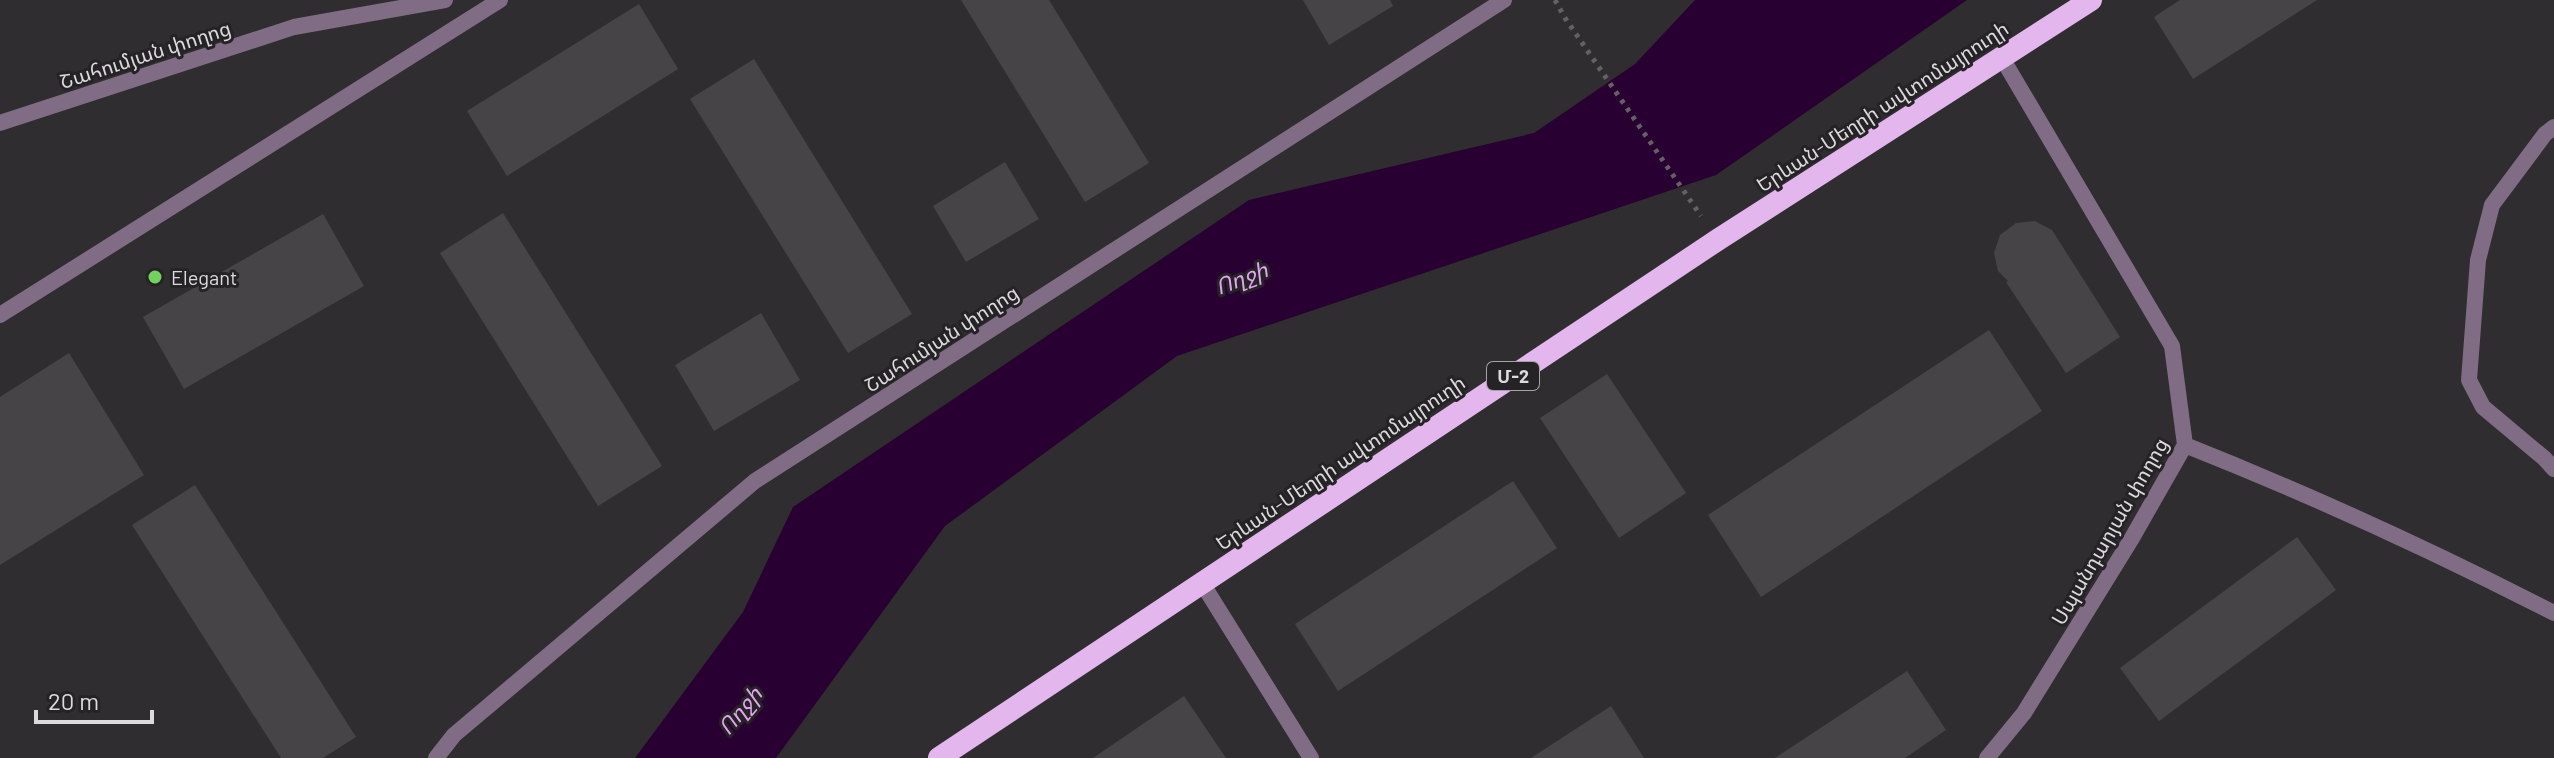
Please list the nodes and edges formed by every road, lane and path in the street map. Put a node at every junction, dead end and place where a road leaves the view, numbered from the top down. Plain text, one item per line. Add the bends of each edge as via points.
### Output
1 (445, 0) edge
2 (500, 0) edge
3 (1504, 0) edge
4 (1555, 0) edge
5 (2091, 0) edge
6 (2002, 58) junction
7 (0, 123) edge
8 (2554, 127) edge
9 (1693, 206) dead end
10 (0, 315) edge
11 (2185, 445) junction
12 (2554, 469) edge
13 (1202, 583) junction
14 (2554, 613) edge
15 (436, 758) edge
16 (939, 758) edge
17 (1311, 758) edge
18 (1987, 758) edge

1 - 7 street, Շահումյան փողոց via 294,27
2 - 10 street
3 - 15 street, Շահումյան փողոց via 755,481 454,735
4 - 9 path
5 - 6 highway, Երևան-Մեղրի ավտոմայրուղի / Մ-2
6 - 11 street, Սպանդարյան փողոց via 2172,346
6 - 13 highway, Երևան-Մեղրի ավտոմայրուղի / Մ-2
8 - 12 street via 2492,205 2478,260 2469,380 2483,407
11 - 14 street via 2305,494
11 - 18 street, Սպանդարյան փողոց via 2024,713
13 - 16 highway, Երևան-Մեղրի ավտոմայրուղի / Մ-2
13 - 17 street

